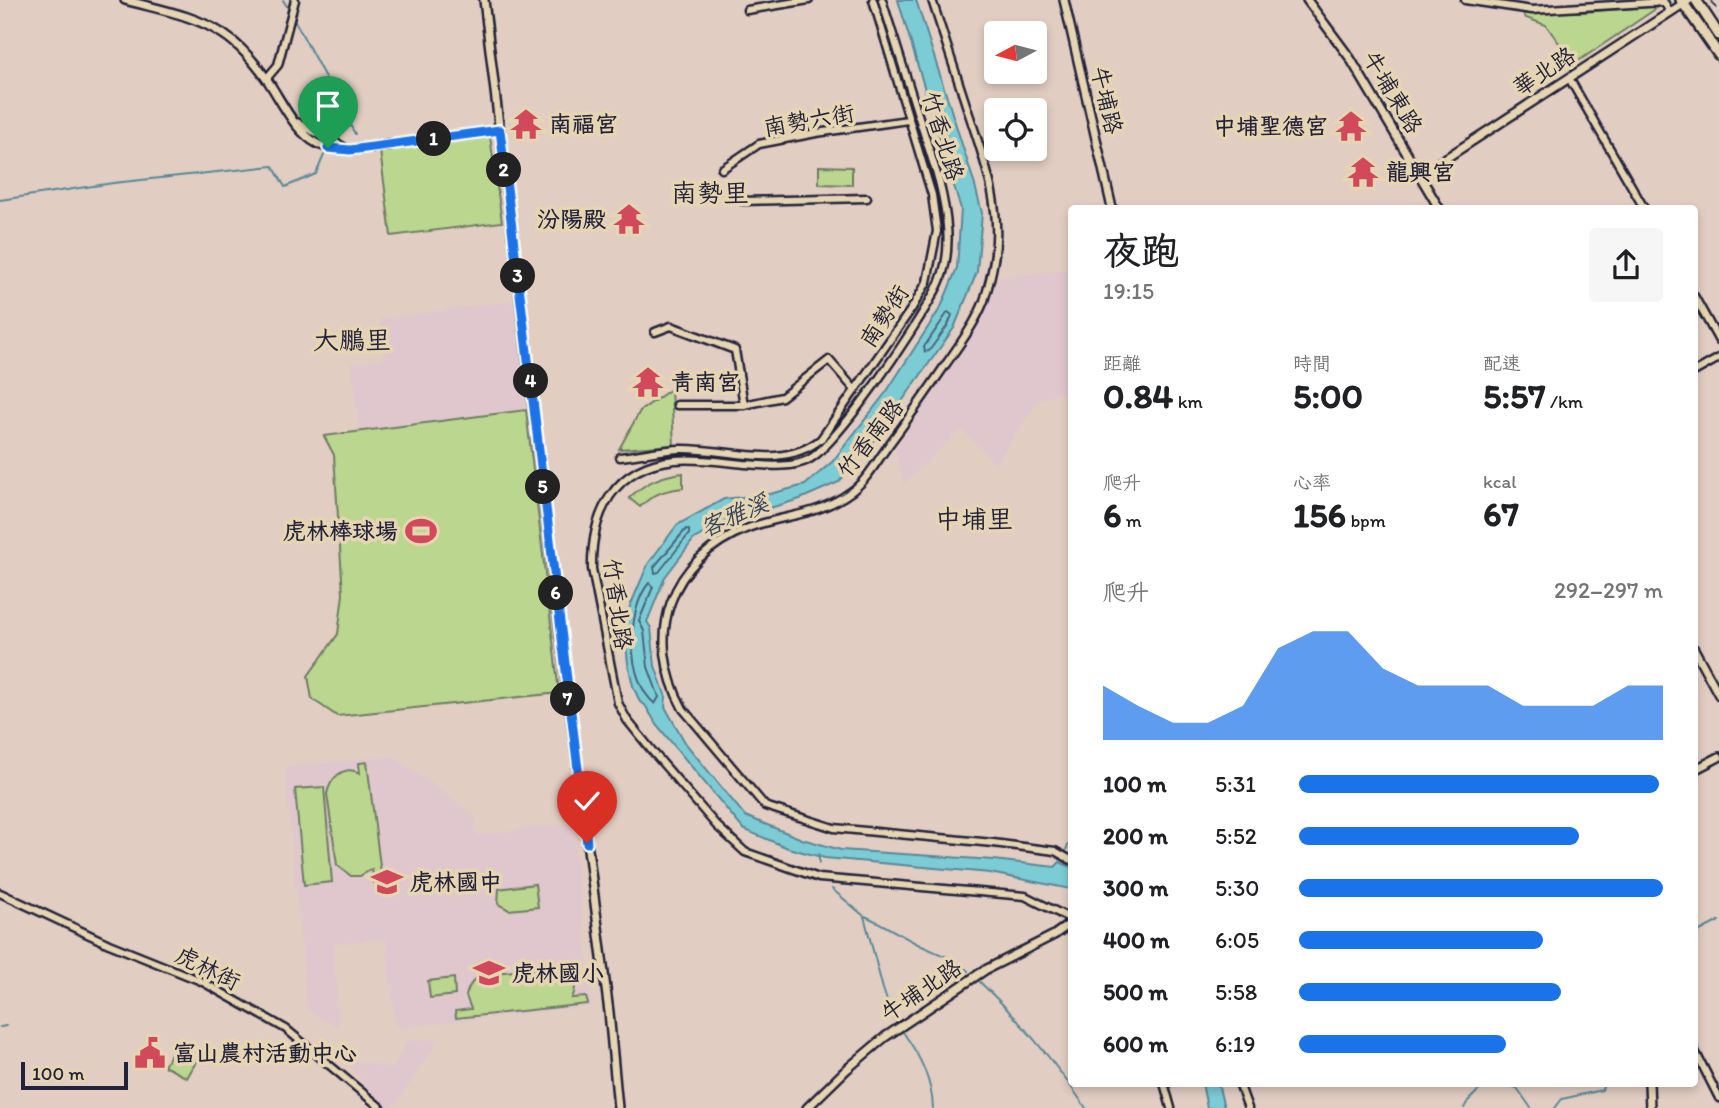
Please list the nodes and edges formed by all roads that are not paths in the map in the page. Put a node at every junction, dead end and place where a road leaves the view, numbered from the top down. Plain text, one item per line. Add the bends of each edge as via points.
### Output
1 (125, 0) edge
2 (295, 0) edge
3 (484, 0) edge
4 (809, 0) edge
5 (873, 0) edge
6 (882, 0) edge
7 (932, 0) edge
8 (1065, 0) edge
9 (1307, 0) edge
10 (1465, 0) edge
11 (1532, 0) edge
12 (1696, 0) edge
13 (1685, 1) edge
14 (1517, 8) junction
15 (747, 10) dead end
16 (1532, 10) junction
17 (1670, 12) junction
18 (1517, 19) dead end
19 (1719, 35) edge
20 (1719, 55) edge
21 (1569, 78) junction
22 (266, 79) junction
23 (908, 120) junction
24 (500, 130) junction
25 (722, 169) dead end
26 (1420, 174) junction
27 (867, 198) dead end
28 (742, 201) dead end
29 (1111, 205) edge
30 (1437, 205) edge
31 (1642, 205) edge
32 (1698, 303) edge
33 (655, 332) dead end
34 (1719, 341) edge
35 (1719, 358) edge
36 (1698, 370) edge
37 (856, 390) junction
38 (677, 405) dead end
39 (744, 405) junction
40 (620, 457) dead end
41 (1698, 656) edge
42 (1719, 695) edge
43 (1719, 757) edge
44 (1698, 768) edge
45 (1068, 858) edge
46 (0, 893) edge
47 (1068, 919) edge
48 (1068, 923) edge
49 (1698, 1057) edge
50 (1165, 1087) edge
51 (1240, 1087) edge
52 (1648, 1087) edge
53 (1719, 1098) edge
54 (381, 1108) edge
55 (618, 1108) edge
56 (807, 1108) edge
57 (1171, 1108) edge
58 (1248, 1108) edge
59 (1650, 1108) edge

1 - 22 street via 223,34
2 - 22 street via 278,65
3 - 24 street
4 - 15 street
5 - 23 street, 南勢街
6 - 47 street, 竹香北路 via 946,211 947,244 940,280 841,429 808,460 768,465 678,460 646,466 617,486 600,515 592,552 611,677 618,703 638,734 745,852 819,878 1025,896
7 - 45 street, 竹香南路 via 991,183 995,259 984,301 953,354 856,489 820,510 751,527 704,553 670,605 665,656 683,709 765,806 835,828 1055,851
8 - 29 street, 牛埔路
9 - 26 street, 牛埔東路 via 1350,58
10 - 14 street
11 - 16 street
12 - 19 main road
13 - 17 street, 華北路
13 - 20 main road
14 - 16 street
14 - 18 street
16 - 17 street via 1664,2
17 - 21 street, 華北路
21 - 26 street, 華北路
21 - 31 street
22 - 24 street via 295,122 350,150
23 - 25 street, 南勢六街 via 759,144
23 - 37 street, 南勢街 via 932,195 937,231 934,250 927,282
24 - 55 street
26 - 30 street, 牛埔東路
27 - 28 street
32 - 34 street
33 - 39 street via 670,327 735,350
35 - 36 street
37 - 39 street via 829,360 782,397
37 - 40 street, 南勢街 via 821,439 790,455 680,449
38 - 39 street
41 - 42 street
43 - 44 street
46 - 54 street, 虎林街 via 201,981 286,1029
48 - 56 street, 牛埔北路 via 985,970 885,1037
49 - 53 street
50 - 57 street
51 - 58 street
52 - 59 street

